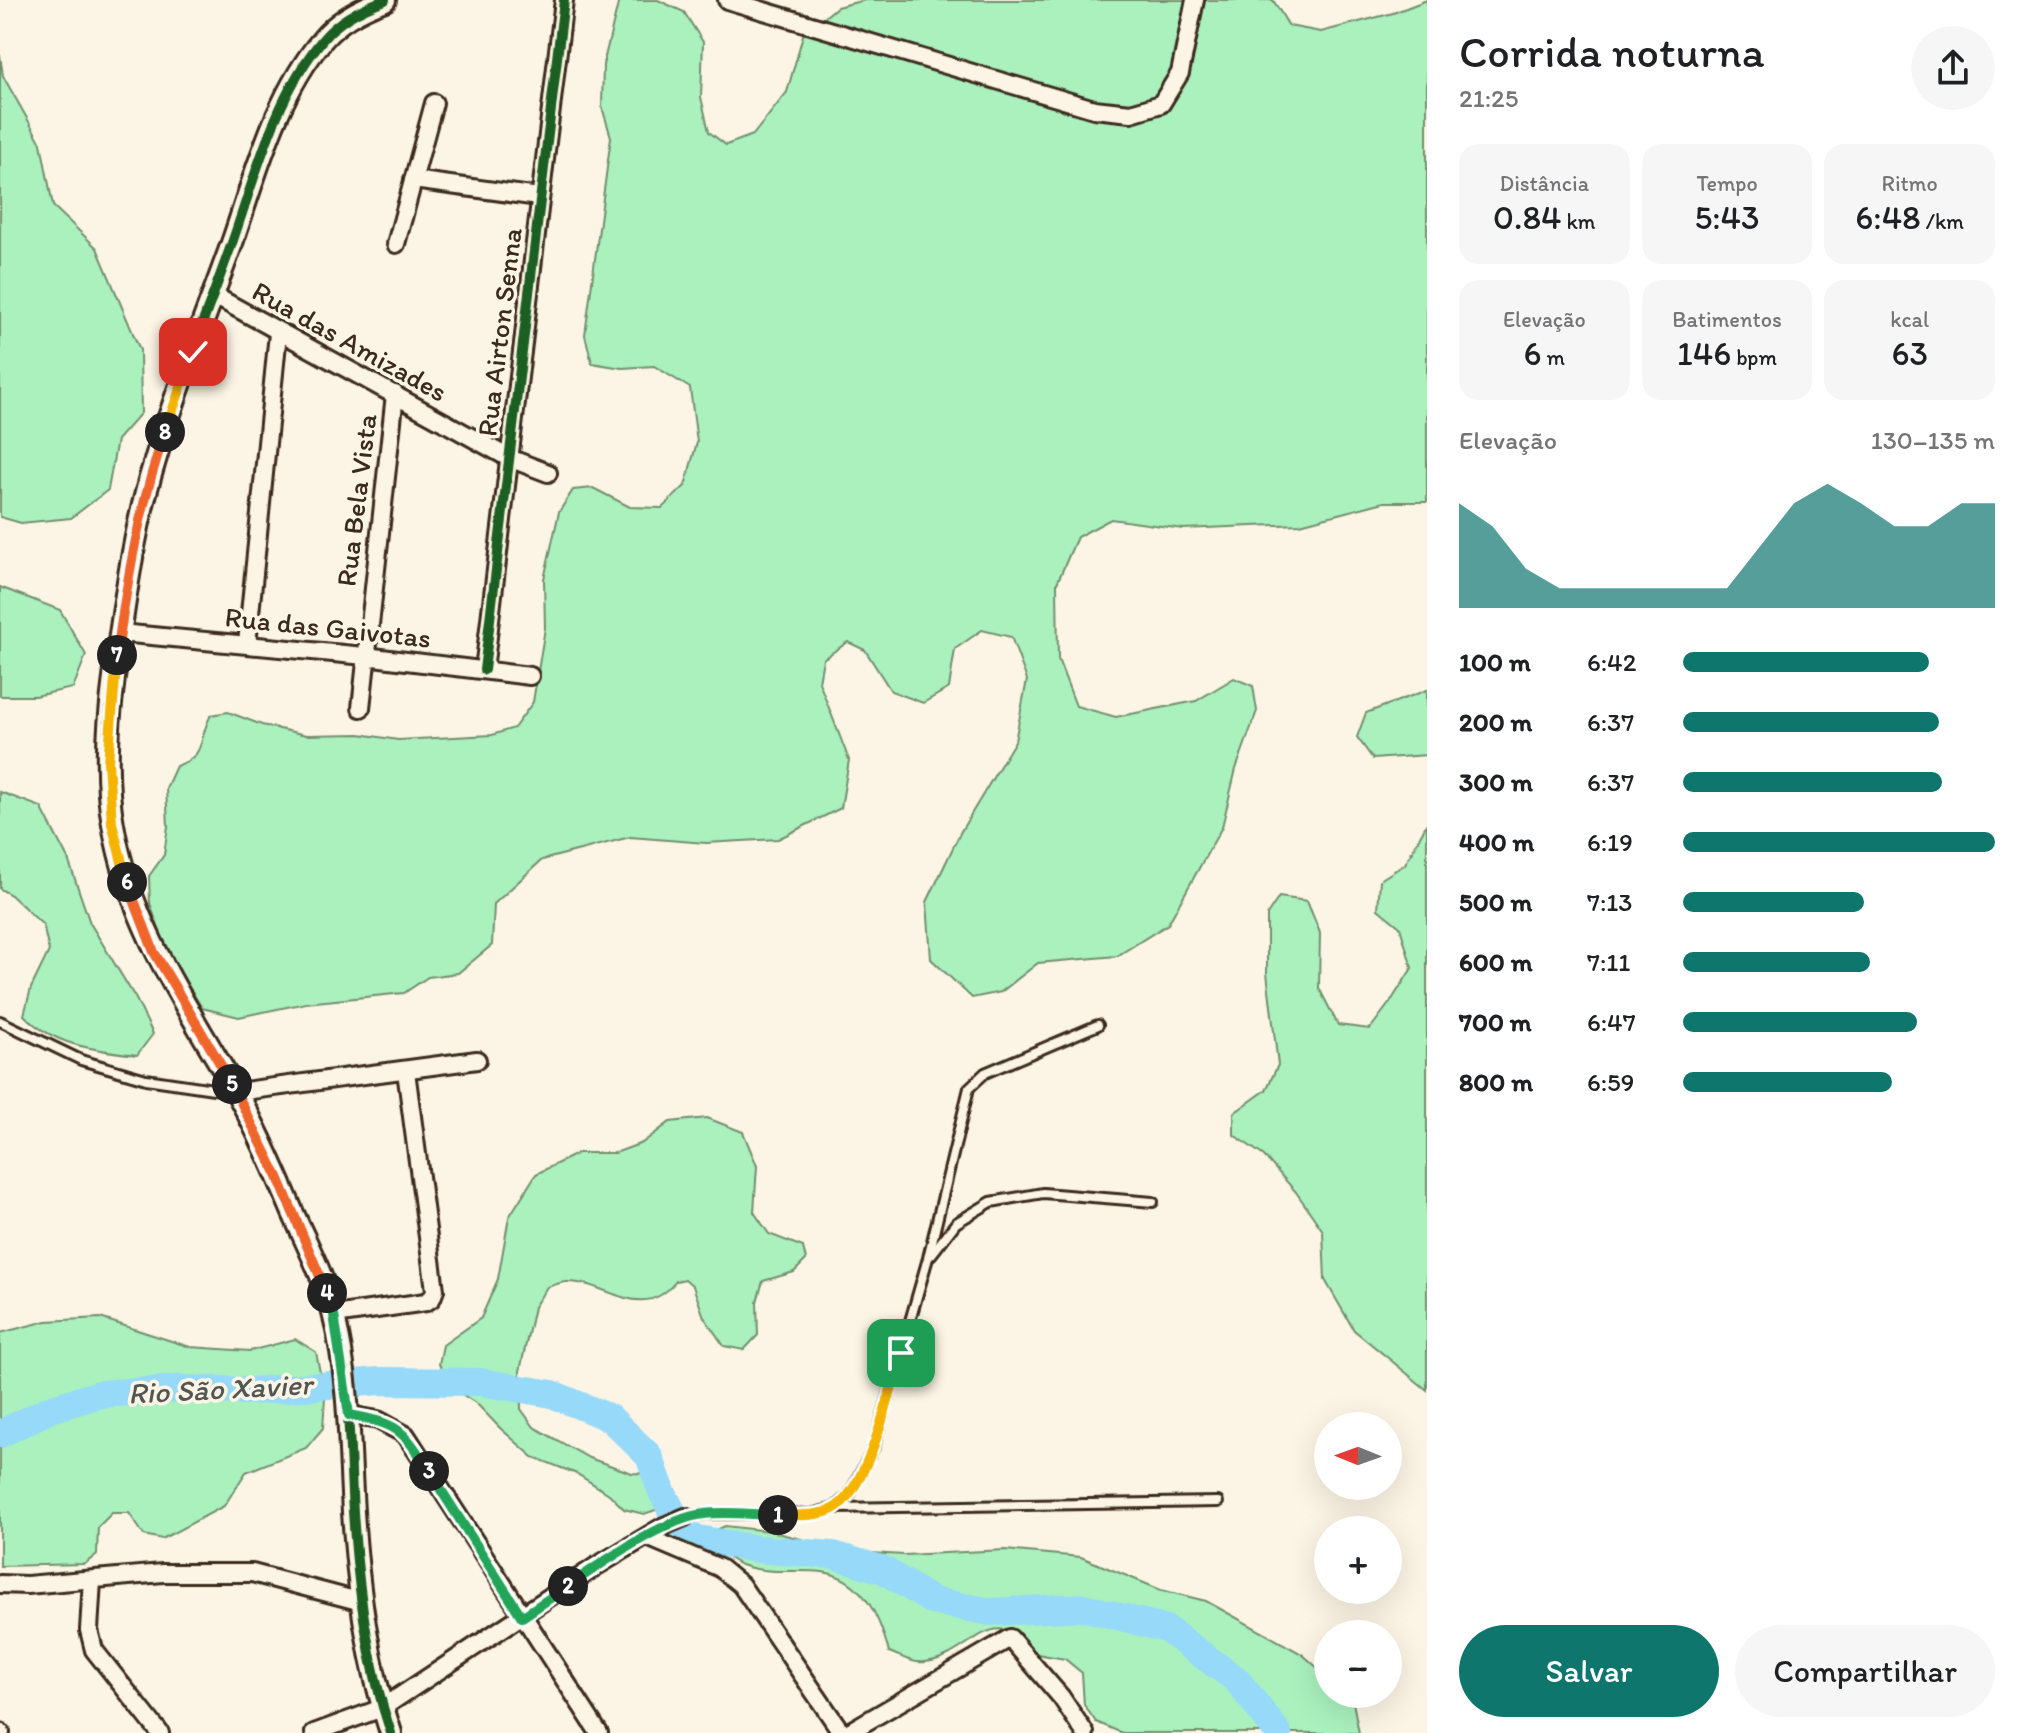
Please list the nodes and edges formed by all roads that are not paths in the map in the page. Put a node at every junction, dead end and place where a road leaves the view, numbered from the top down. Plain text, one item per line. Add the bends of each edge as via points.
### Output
1 (385, 0) edge
2 (564, 0) edge
3 (727, 0) edge
4 (1195, 0) edge
5 (434, 103) dead end
6 (413, 180) junction
7 (539, 197) junction
8 (396, 244) dead end
9 (213, 295) junction
10 (278, 333) junction
11 (395, 394) junction
12 (509, 458) junction
13 (548, 473) dead end
14 (120, 633) junction
15 (247, 644) junction
16 (365, 656) junction
17 (484, 670) junction
18 (530, 676) dead end
19 (361, 708) dead end
20 (0, 1021) edge
21 (1098, 1025) dead end
22 (477, 1060) dead end
23 (406, 1071) junction
24 (237, 1092) junction
25 (1153, 1202) dead end
26 (928, 1258) junction
27 (334, 1315) junction
28 (348, 1406) junction
29 (1218, 1502) dead end
30 (834, 1508) junction
31 (685, 1517) joint
32 (647, 1537) junction
33 (92, 1580) junction
34 (0, 1584) edge
35 (362, 1602) junction
36 (522, 1617) junction
37 (382, 1708) junction
38 (160, 1733) edge
39 (314, 1733) edge
40 (391, 1733) edge
41 (599, 1733) edge
42 (845, 1733) edge
43 (1085, 1733) edge

1 - 9 street via 360,9 326,35 298,72
2 - 7 street, Rua Airton Senna
3 - 4 street via 1094,109 1131,113 1161,104 1180,73
5 - 6 street
6 - 7 street
6 - 8 street
7 - 12 street, Rua Airton Senna
9 - 10 street, Rua das Amizades
9 - 14 street via 153,465
10 - 11 street, Rua das Amizades
10 - 15 street
11 - 12 street, Rua das Amizades
11 - 16 street, Rua Bela Vista
12 - 13 street, Rua das Amizades
12 - 17 street, Rua Airton Senna
14 - 15 street, Rua das Gaivotas
14 - 24 street via 108,762 112,823 129,889 154,952
15 - 16 street, Rua das Gaivotas
16 - 17 street, Rua das Gaivotas
16 - 19 street, Rua Bela Vista
17 - 18 street, Rua das Gaivotas
20 - 24 lane via 107,1068
21 - 26 lane via 985,1073 969,1088
22 - 23 street
23 - 24 street
23 - 27 street via 435,1290 426,1302
24 - 27 street via 320,1272
25 - 26 lane via 1043,1193 991,1202 956,1223
26 - 30 lane via 874,1447 850,1494
27 - 28 street
28 - 35 street
28 - 36 street via 406,1435
29 - 30 lane
30 - 31 lane via 811,1514
31 - 32 street
32 - 36 street
32 - 42 street via 720,1568 741,1585
33 - 34 street
33 - 35 street via 252,1573
33 - 38 street via 89,1630 94,1650
35 - 37 street
36 - 37 street
36 - 41 street
37 - 39 street
37 - 40 street
42 - 43 street via 1010,1638

